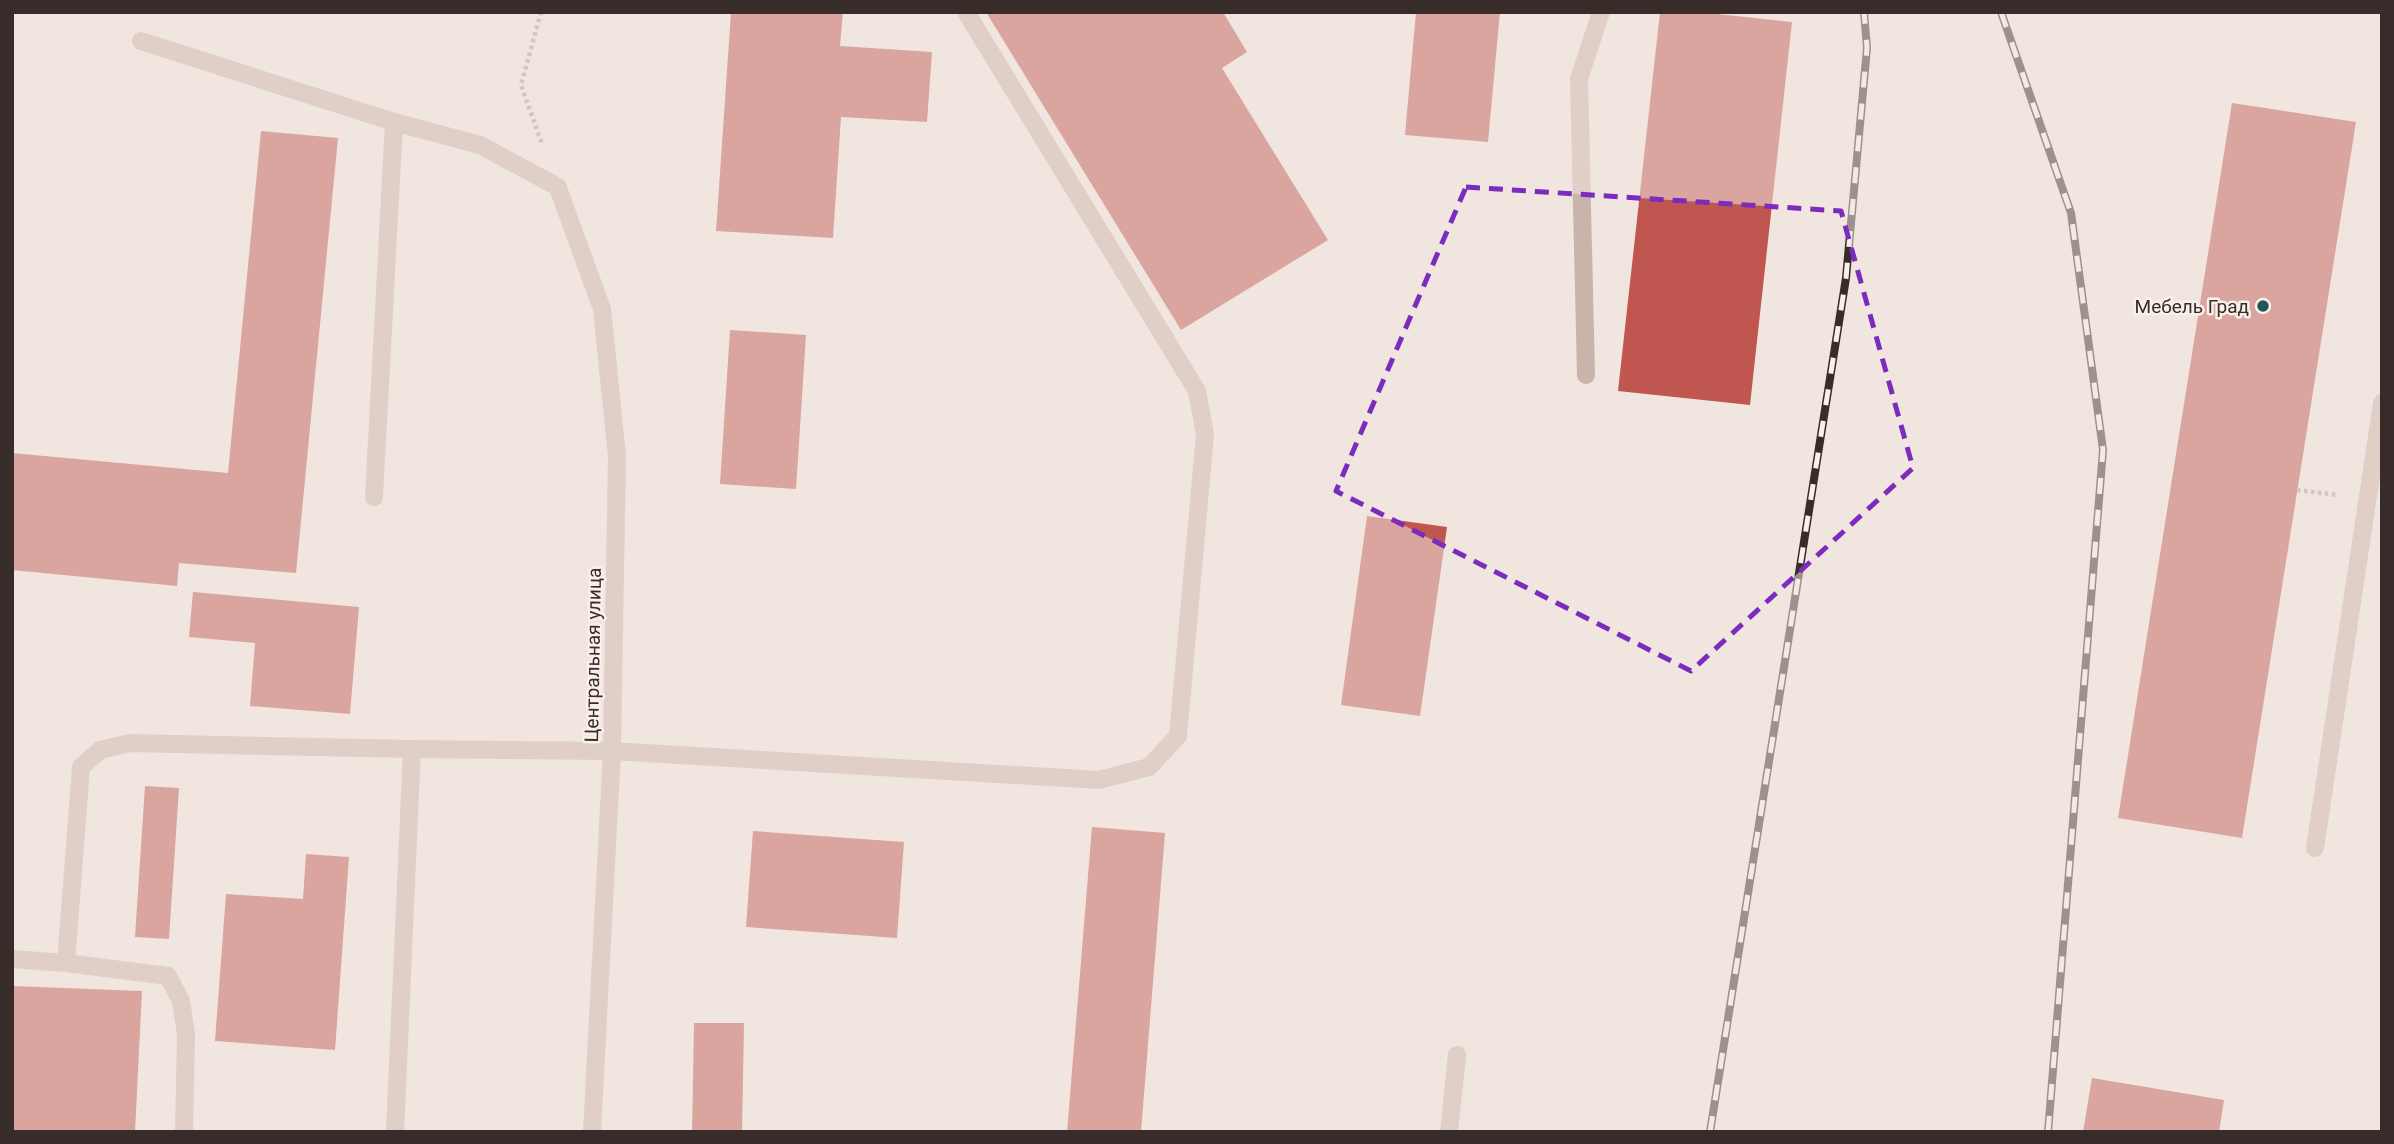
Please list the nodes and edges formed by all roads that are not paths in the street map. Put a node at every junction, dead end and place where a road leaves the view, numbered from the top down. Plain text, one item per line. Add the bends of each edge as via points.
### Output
1 (966, 12) edge
2 (1601, 12) edge
3 (141, 41) dead end
4 (394, 122) junction
5 (1586, 374) dead end
6 (2382, 403) edge
7 (374, 497) dead end
8 (412, 749) junction
9 (612, 751) junction
10 (2315, 848) dead end
11 (12, 958) edge
12 (66, 962) junction
13 (1457, 1055) dead end
14 (184, 1132) edge
15 (395, 1132) edge
16 (592, 1132) edge
17 (1449, 1132) edge

1 - 9 street via 1197,391 1205,434 1178,736 1149,767 1099,780
2 - 5 street via 1579,79
3 - 4 street
4 - 7 street
4 - 9 street, Центральная улица via 480,145 558,188 602,309 617,456
6 - 10 street
8 - 9 street
8 - 12 street via 130,743 100,750 81,767
8 - 15 street
9 - 16 street, Центральная улица
11 - 12 street
12 - 14 street via 168,976 181,1001 187,1034
13 - 17 street

